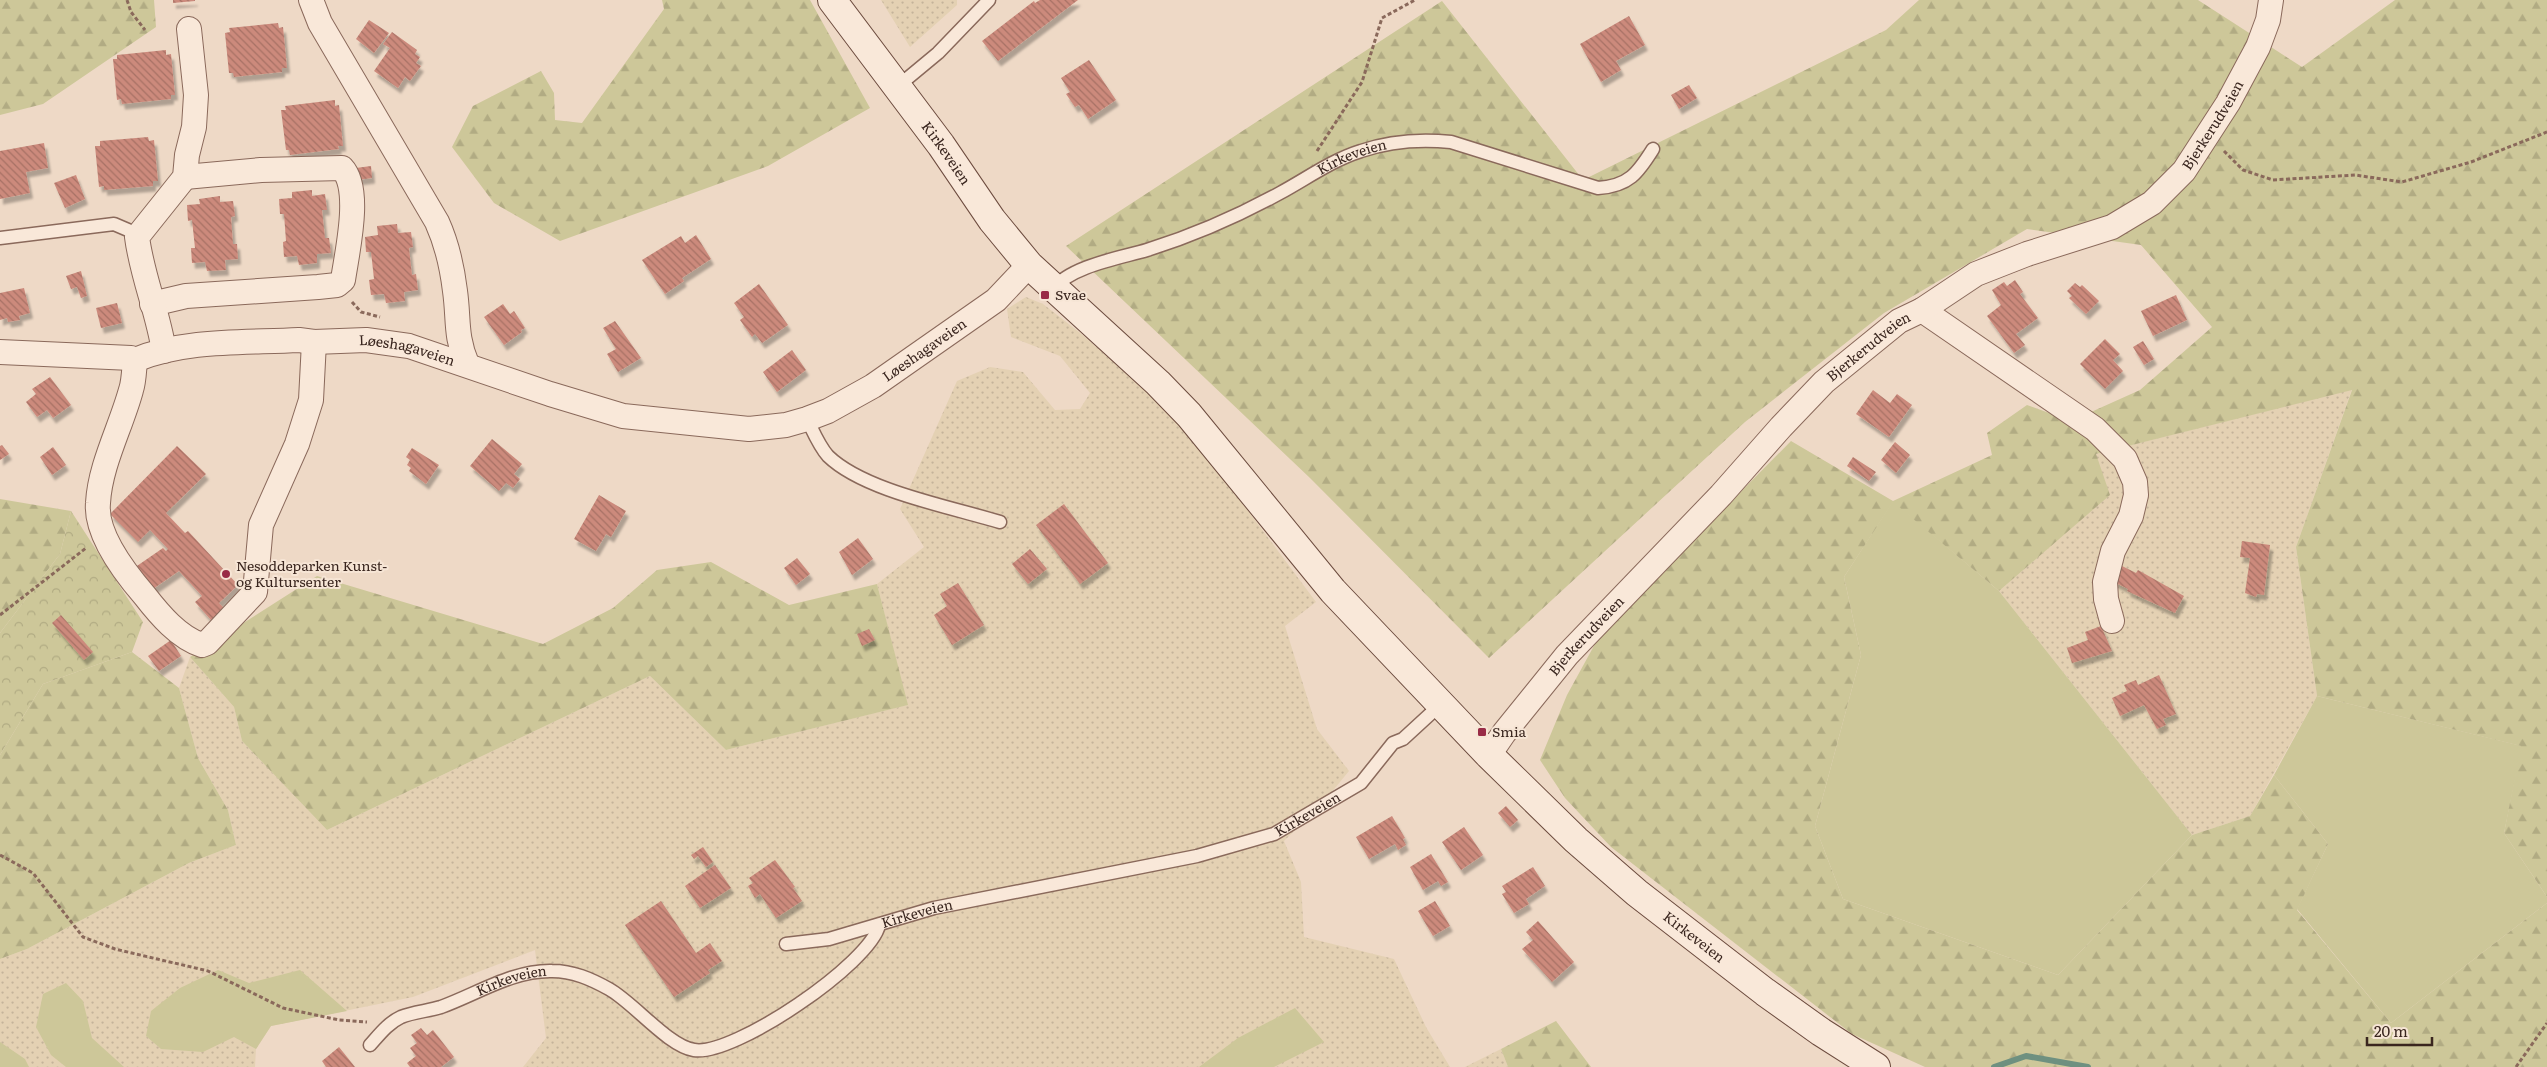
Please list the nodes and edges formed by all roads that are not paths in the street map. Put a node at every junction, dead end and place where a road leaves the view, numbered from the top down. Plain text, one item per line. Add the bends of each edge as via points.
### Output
1 (311, 0) edge
2 (832, 0) edge
3 (989, 0) edge
4 (2271, 0) edge
5 (189, 29) dead end
6 (897, 87) junction
7 (1653, 149) dead end
8 (185, 177) junction
9 (137, 237) junction
10 (0, 238) edge
11 (1029, 265) junction
12 (1053, 289) junction
13 (152, 304) junction
14 (1922, 310) junction
15 (314, 342) junction
16 (164, 351) junction
17 (0, 352) edge
18 (135, 360) junction
19 (467, 364) junction
20 (808, 419) junction
21 (1000, 522) dead end
22 (2112, 622) dead end
23 (1440, 704) junction
24 (1489, 755) junction
25 (879, 925) junction
26 (786, 944) dead end
27 (370, 1045) dead end
28 (1866, 1065) edge

1 - 19 street via 320,23 441,231 450,255 458,342
2 - 6 main road, Kirkeveien
3 - 6 lane via 938,53
4 - 14 street, Bjerkerudveien via 2258,47 2228,104 2184,171 2152,204 2112,227 1976,274
5 - 8 street via 196,95
6 - 11 main road, Kirkeveien via 992,220
7 - 12 lane, Kirkeveien via 1631,178 1603,187 1584,184 1478,149 1434,140 1392,143 1361,151 1191,235 1061,279
8 - 9 street
8 - 13 street via 262,170 342,168 350,178 351,214 343,280 337,285 186,296
9 - 10 lane via 114,224
9 - 13 street
11 - 12 main road, Kirkeveien
11 - 20 street, Løeshagaveien via 996,300 873,386
12 - 23 main road, Kirkeveien via 1189,415 1333,591
13 - 16 street
14 - 22 street via 2095,428 2125,459 2135,482 2136,495 2105,582
14 - 24 street, Bjerkerudveien via 1899,321 1839,370 1787,420 1721,495 1567,655
15 - 16 street, Løeshagaveien via 188,346
15 - 18 street via 311,400 297,444 261,525 255,592 236,615 202,645 187,638 156,609 120,566 104,534 97,504 132,388
15 - 19 street, Løeshagaveien via 366,340 410,346
16 - 18 street, Løeshagaveien
17 - 18 street, Løeshagaveien
19 - 20 street, Løeshagaveien via 623,416 750,429
20 - 21 lane via 829,456 863,478 895,491
23 - 24 main road, Kirkeveien
23 - 25 lane, Kirkeveien via 1403,739 1393,743 1361,782 1274,834 1197,856 934,908
24 - 28 main road, Kirkeveien via 1576,840 1637,893
25 - 26 lane via 829,939
25 - 27 lane, Kirkeveien via 867,946 830,981 746,1036 710,1050 694,1050 679,1045 626,999 576,973 551,970 492,984 441,1006 401,1017 388,1025

